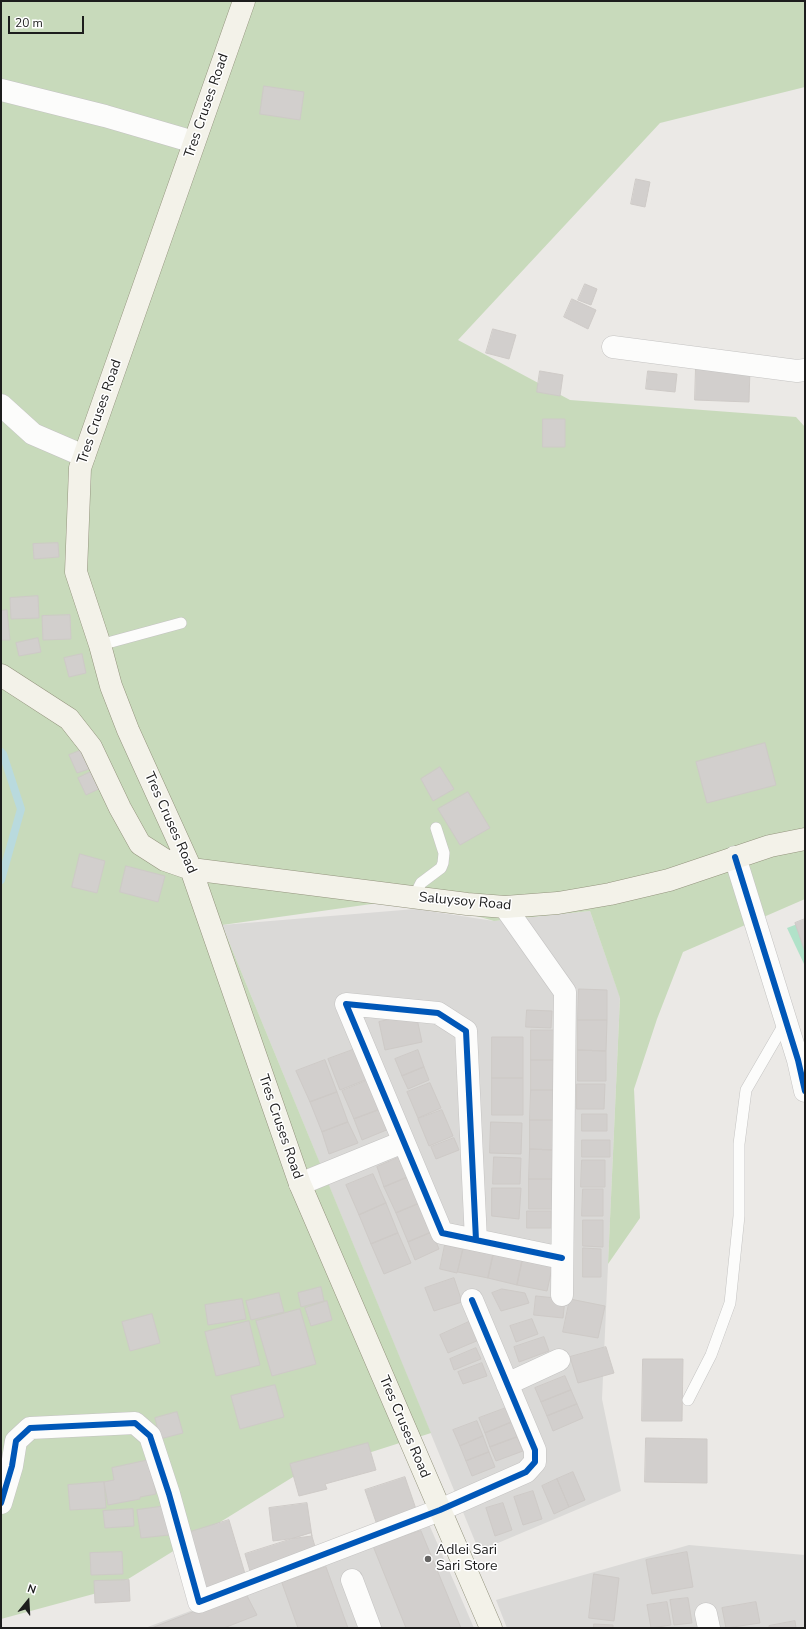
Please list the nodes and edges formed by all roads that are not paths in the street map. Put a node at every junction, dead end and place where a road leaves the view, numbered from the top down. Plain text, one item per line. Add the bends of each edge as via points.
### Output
1 (244, 1) edge
2 (1, 90) edge
3 (194, 142) junction
4 (613, 347) dead end
5 (805, 370) edge
6 (1, 405) edge
7 (84, 456) junction
8 (181, 623) dead end
9 (100, 645) junction
10 (1, 675) edge
11 (436, 828) dead end
12 (805, 839) edge
13 (735, 857) junction
14 (191, 868) junction
15 (414, 898) junction
16 (505, 907) junction
17 (786, 1021) junction
18 (805, 1091) edge
19 (403, 1142) junction
20 (300, 1184) junction
21 (476, 1240) junction
22 (562, 1258) junction
23 (562, 1295) dead end
24 (472, 1300) dead end
25 (559, 1360) dead end
26 (507, 1384) junction
27 (688, 1400) dead end
28 (1, 1503) edge
29 (440, 1510) junction
30 (352, 1580) dead end
31 (370, 1628) edge
32 (491, 1628) edge

1 - 3 main road, Tres Cruses Road
2 - 3 street
3 - 7 main road, Tres Cruses Road
4 - 5 street
6 - 7 street via 33,434
7 - 9 main road, Tres Cruses Road via 80,468 76,572
8 - 9 lane
9 - 14 main road, Tres Cruses Road via 111,686 128,730
10 - 14 main road, Saluysoy Road via 69,719 91,747 140,844 165,860
11 - 15 lane via 444,853 443,863 441,868 421,883
12 - 13 main road, Saluysoy Road
13 - 16 main road, Saluysoy Road via 669,880 610,894 558,903
13 - 17 street
14 - 15 main road, Saluysoy Road
14 - 20 main road, Tres Cruses Road
15 - 16 main road, Saluysoy Road
16 - 22 street via 565,992
17 - 18 street
17 - 27 lane via 746,1090 739,1144 739,1216 730,1303 711,1355
19 - 20 street
19 - 21 street via 442,1234
19 - 21 street via 346,1004 438,1012 466,1031
20 - 29 main road, Tres Cruses Road
21 - 22 street
22 - 23 street
24 - 26 street
25 - 26 street
26 - 29 street via 535,1450 535,1462 526,1472
28 - 29 street via 16,1441 30,1428 135,1423 150,1436 199,1602
29 - 32 main road, Tres Cruses Road
30 - 31 street

